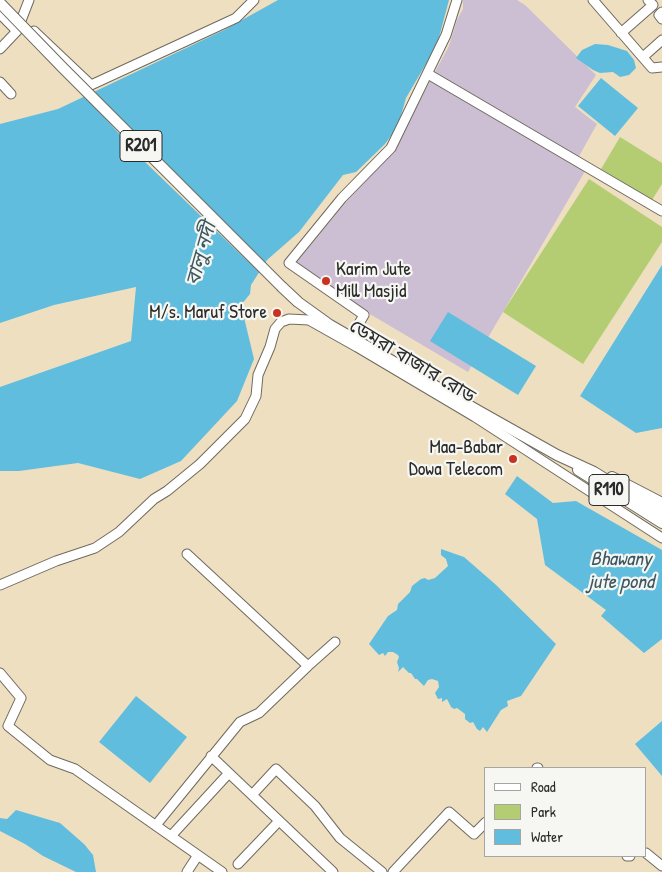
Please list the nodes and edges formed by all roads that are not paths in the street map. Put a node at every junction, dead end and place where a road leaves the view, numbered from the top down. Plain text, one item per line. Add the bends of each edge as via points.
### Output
1 (29, 0) edge
2 (254, 0) edge
3 (457, 0) edge
4 (593, 0) edge
5 (648, 0) edge
6 (0, 3) edge
7 (662, 12) edge
8 (0, 14) edge
9 (21, 19) junction
10 (662, 19) edge
11 (17, 31) junction
12 (620, 32) junction
13 (662, 40) edge
14 (0, 49) edge
15 (643, 57) junction
16 (662, 67) edge
17 (428, 74) junction
18 (0, 82) edge
19 (11, 94) dead end
20 (662, 211) edge
21 (354, 332) dead end
22 (557, 455) junction
23 (594, 472) junction
24 (659, 500) edge
25 (637, 508) junction
26 (662, 514) edge
27 (662, 523) edge
28 (662, 528) edge
29 (662, 538) edge
30 (187, 554) dead end
31 (0, 586) edge
32 (335, 642) dead end
33 (308, 666) junction
34 (0, 673) edge
35 (4, 724) edge
36 (211, 756) junction
37 (229, 773) junction
38 (252, 794) junction
39 (279, 821) junction
40 (484, 824) edge
41 (156, 825) junction
42 (171, 836) junction
43 (647, 854) edge
44 (198, 855) junction
45 (238, 864) dead end
46 (662, 866) edge
47 (187, 872) edge
48 (222, 872) edge
49 (333, 872) edge
50 (382, 872) edge
51 (394, 872) edge

1 - 9 street
2 - 9 street via 236,18 92,85
3 - 17 street via 446,35
4 - 12 street
5 - 12 street via 653,5
6 - 22 main road, R201, bridge via 282,287 310,311
7 - 10 street via 659,15
8 - 11 street
9 - 11 street
11 - 14 street
12 - 15 street
13 - 15 street
15 - 16 street via 652,68
17 - 20 street
17 - 21 street via 391,148 342,198 289,263 364,315
18 - 19 street
22 - 23 main road, R110
22 - 25 main road, R110
23 - 24 main road via 614,477
23 - 26 main road, R110
25 - 27 main road, R110
25 - 28 main road
29 - 31 street, ডেমরা বাজার রোড via 475,417 357,347 308,320 289,318 274,329 258,375 256,396 244,419 200,464 95,548
30 - 33 street
32 - 33 street
33 - 36 street via 259,713 240,722
34 - 35 street via 21,698
35 - 41 street via 50,760 74,769
36 - 37 street
36 - 41 street
37 - 38 street
37 - 42 street
38 - 39 street
38 - 50 street via 276,769 315,806 340,838
39 - 45 street
39 - 49 street
40 - 51 street via 474,834 449,812
41 - 42 street
42 - 44 street
43 - 46 street
44 - 47 street
44 - 48 street

